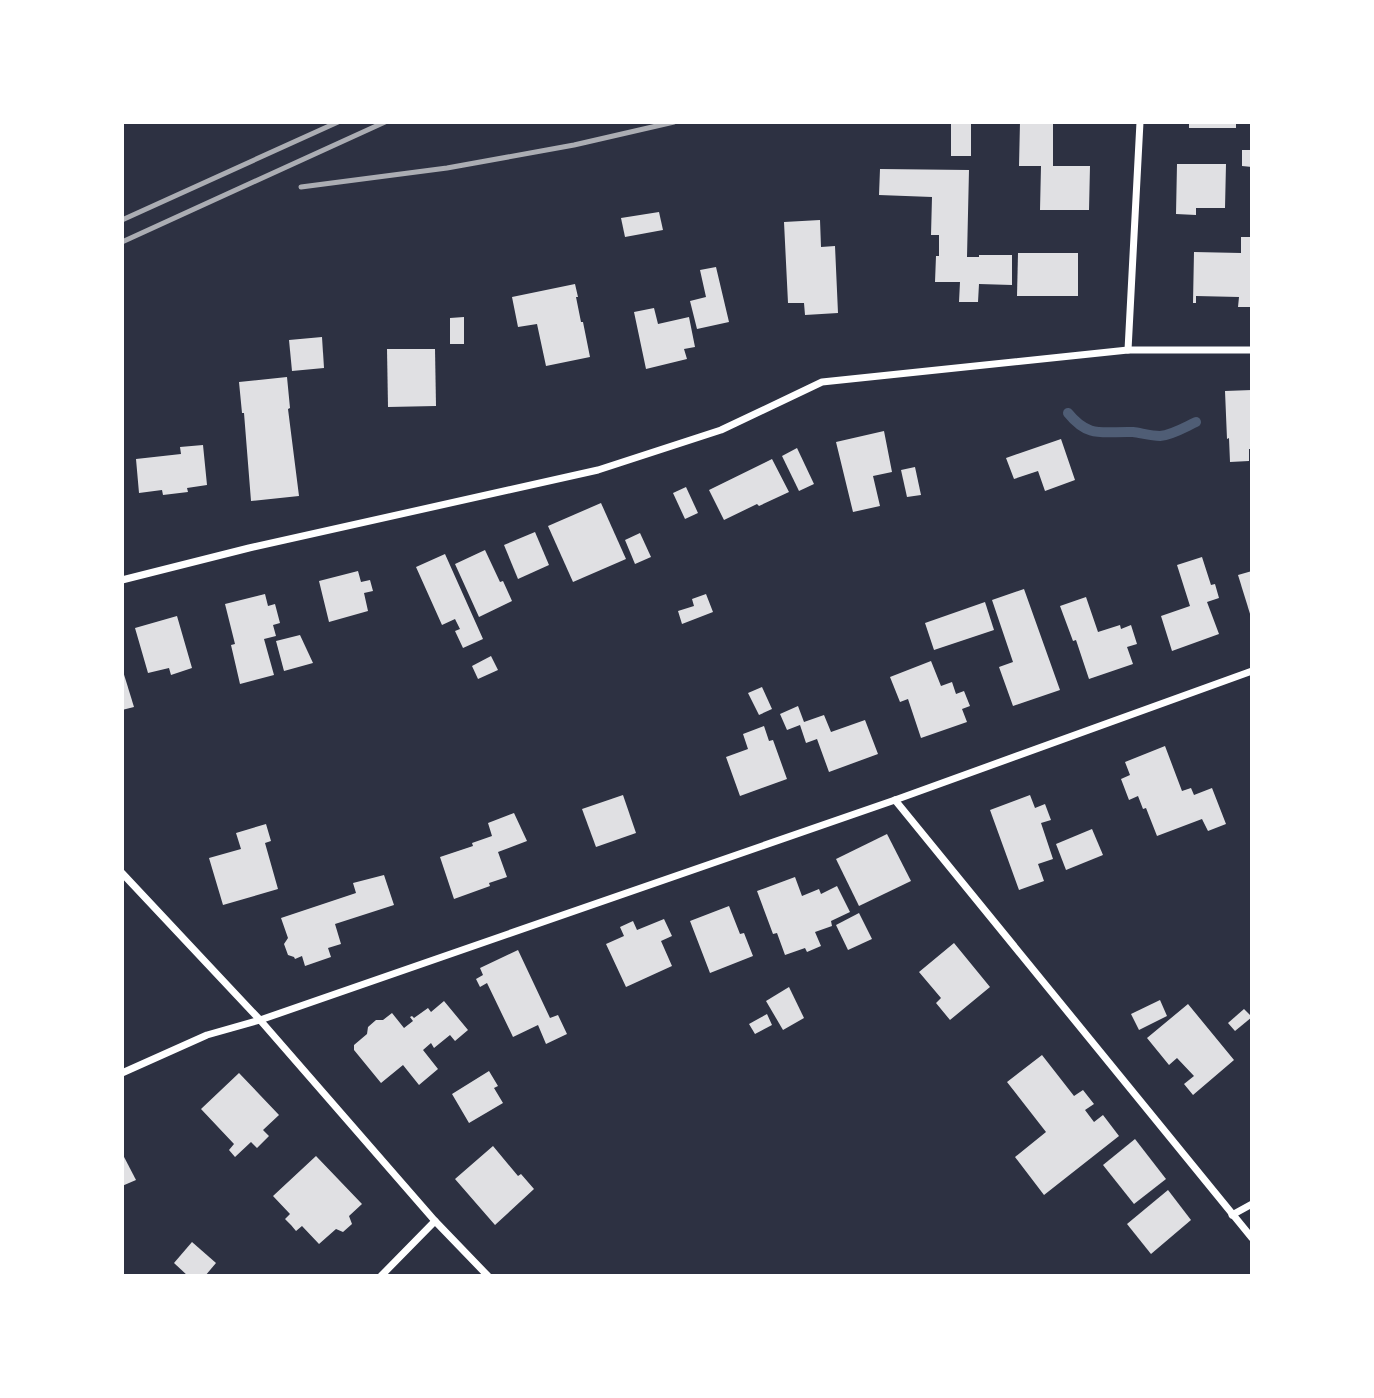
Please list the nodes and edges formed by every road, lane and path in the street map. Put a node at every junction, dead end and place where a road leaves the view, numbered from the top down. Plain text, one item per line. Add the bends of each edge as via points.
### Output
1 (1140, 122) edge
2 (1128, 350) junction
3 (1251, 350) edge
4 (122, 580) edge
5 (1251, 671) edge
6 (895, 800) junction
7 (122, 873) edge
8 (260, 1020) junction
9 (122, 1073) edge
10 (1251, 1204) edge
11 (1232, 1215) junction
12 (435, 1222) junction
13 (1251, 1238) edge
14 (381, 1276) edge
15 (488, 1276) edge

1 - 2 street
2 - 3 street
2 - 4 street via 822,382 721,430 598,470
5 - 6 street
6 - 8 street
6 - 11 street
7 - 8 street
8 - 9 street via 207,1035
8 - 12 street
10 - 11 street
11 - 13 street
12 - 14 street
12 - 15 street

